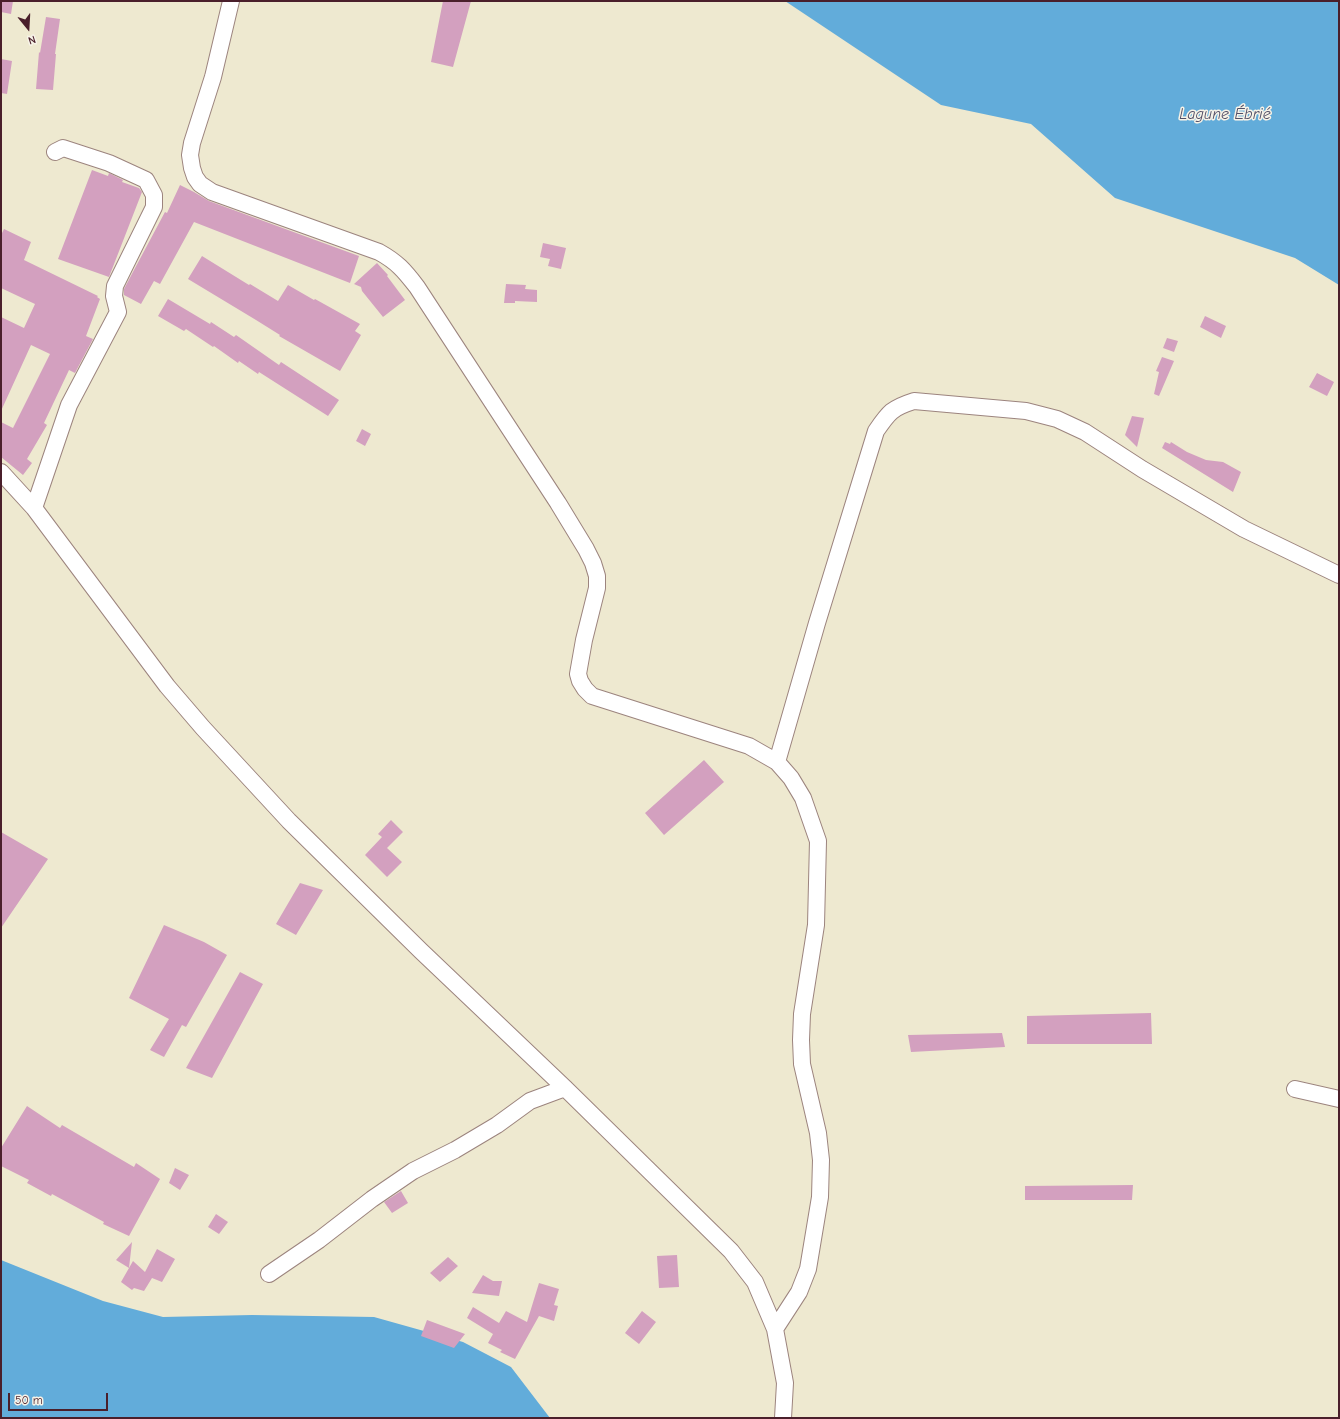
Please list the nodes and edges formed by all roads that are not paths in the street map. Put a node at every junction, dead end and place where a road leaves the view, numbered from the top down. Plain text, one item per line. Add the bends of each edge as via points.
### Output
1 (231, 1) edge
2 (55, 152) dead end
3 (1, 472) edge
4 (34, 508) junction
5 (1339, 575) edge
6 (777, 762) junction
7 (565, 1088) junction
8 (1295, 1089) dead end
9 (1339, 1099) edge
10 (269, 1274) dead end
11 (776, 1328) junction
12 (783, 1418) edge

1 - 6 street via 213,77 192,143 192,168 200,184 212,192 378,252 406,272 554,496 593,563 597,588 578,674 584,689 592,696 749,746
2 - 4 street via 63,148 109,163 146,180 154,195 154,207 115,286 114,296 118,312 70,405
3 - 4 street
4 - 7 street via 167,686 203,728 289,821
5 - 6 street via 1244,529 1142,469 1086,432 1058,419 1026,411 914,401 896,407 876,431
6 - 11 street via 792,778 803,798 818,841 816,925 802,1014 801,1040 802,1064 818,1134 821,1160 820,1197 808,1269 799,1292
7 - 10 street via 530,1101 497,1125 413,1171
7 - 11 street via 731,1251 755,1282
8 - 9 street
11 - 12 street via 785,1382

